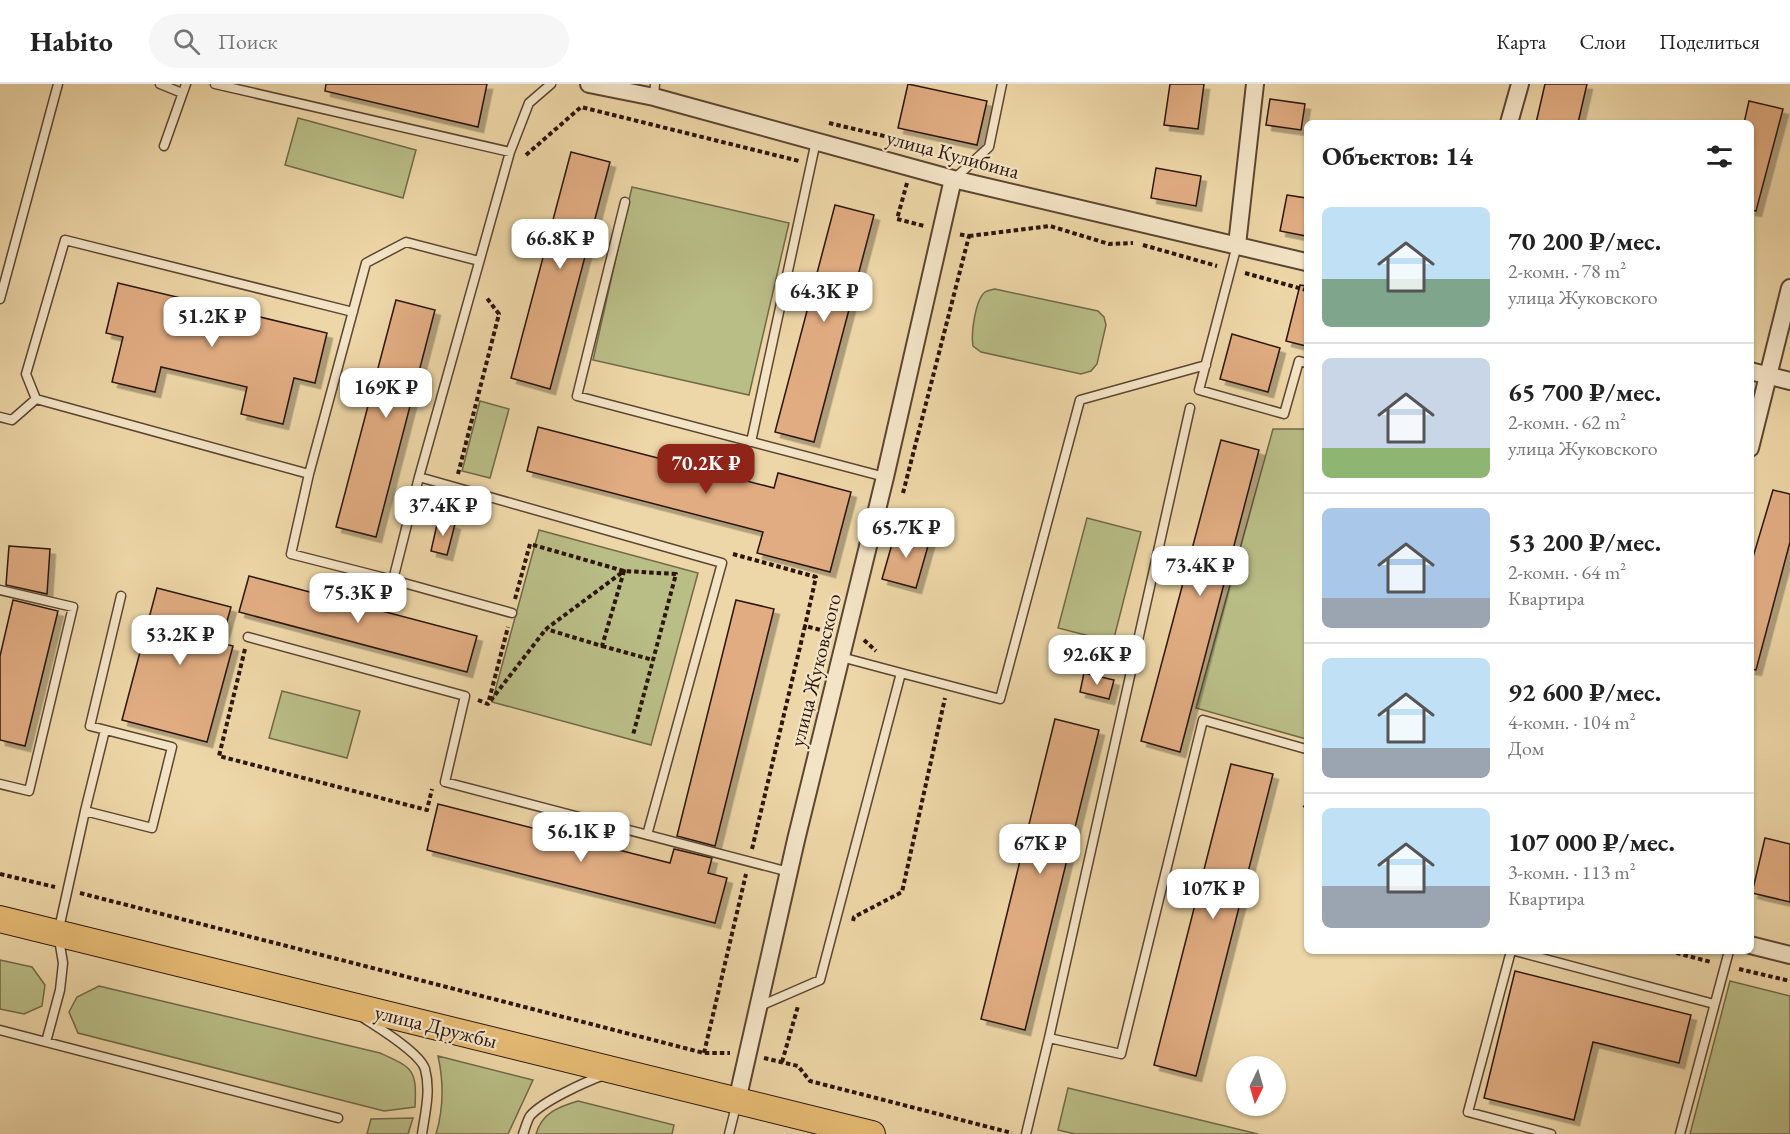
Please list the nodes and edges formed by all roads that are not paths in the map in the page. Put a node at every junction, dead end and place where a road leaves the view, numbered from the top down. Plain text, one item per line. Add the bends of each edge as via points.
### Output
1 (58, 84) edge
2 (160, 84) edge
3 (186, 84) edge
4 (215, 84) edge
5 (551, 84) edge
6 (589, 84) edge
7 (1002, 84) edge
8 (1255, 84) edge
9 (1520, 84) edge
10 (655, 91) edge
11 (182, 93) junction
12 (1510, 120) edge
13 (816, 140) junction
14 (164, 146) dead end
15 (510, 152) junction
16 (953, 179) junction
17 (625, 202) dead end
18 (1237, 245) junction
19 (479, 261) junction
20 (1304, 262) edge
21 (1790, 288) edge
22 (0, 299) edge
23 (353, 312) junction
24 (1304, 362) edge
25 (1206, 365) junction
26 (1754, 372) edge
27 (1769, 376) junction
28 (1790, 381) edge
29 (36, 399) junction
30 (1190, 408) dead end
31 (0, 417) edge
32 (1754, 433) edge
33 (751, 442) junction
34 (309, 474) junction
35 (418, 477) junction
36 (885, 477) junction
37 (393, 580) junction
38 (0, 590) edge
39 (121, 596) dead end
40 (512, 613) road end
41 (248, 637) dead end
42 (841, 657) junction
43 (902, 673) junction
44 (105, 730) junction
45 (1304, 748) edge
46 (0, 784) edge
47 (85, 811) junction
48 (647, 835) junction
49 (789, 872) junction
50 (0, 919) edge
51 (58, 933) junction
52 (1754, 946) edge
53 (1512, 954) edge
54 (1524, 954) edge
55 (1728, 954) edge
56 (1790, 955) edge
57 (339, 1002) junction
58 (1714, 1004) junction
59 (760, 1006) junction
60 (0, 1030) edge
61 (1049, 1038) junction
62 (46, 1042) junction
63 (618, 1071) junction
64 (737, 1101) junction
65 (338, 1118) dead end
66 (422, 1134) edge
67 (523, 1134) edge
68 (729, 1134) edge
69 (873, 1134) edge
70 (1026, 1134) edge
71 (1551, 1134) edge
72 (1680, 1134) edge

1 - 22 lane
2 - 11 lane
3 - 11 lane
4 - 15 lane
5 - 15 lane via 529,103
6 - 10 street, улица Кулибина
7 - 16 lane via 989,147
8 - 18 street
9 - 12 street
10 - 13 street, улица Кулибина
11 - 14 lane
13 - 16 street, улица Кулибина
13 - 33 lane
15 - 19 lane
16 - 18 street, улица Кулибина
16 - 36 street, улица Жуковского
17 - 33 lane via 577,396
18 - 20 street, улица Кулибина
18 - 25 lane
19 - 23 lane via 406,242 366,263
19 - 35 lane
21 - 27 street
23 - 29 lane via 65,240 26,374
23 - 34 lane
24 - 25 lane via 1299,361 1284,414 1199,390
25 - 43 lane via 1080,400 1000,699
26 - 27 street
27 - 28 street
27 - 32 street
29 - 31 lane via 12,420
29 - 34 lane
30 - 61 lane
33 - 36 lane
34 - 37 lane via 291,554
35 - 37 lane
35 - 48 lane via 722,563
36 - 42 street, улица Жуковского
37 - 40 lane
38 - 46 lane via 73,607 29,791
39 - 44 lane via 90,726
41 - 48 lane via 465,696 445,782
42 - 43 lane
42 - 49 street, улица Жуковского
43 - 59 lane via 820,980
44 - 47 lane
44 - 47 lane via 172,747 152,828
45 - 61 lane via 1203,720 1121,1054
47 - 51 lane
48 - 49 lane
49 - 59 street, улица Жуковского
50 - 51 main road, улица Дружбы
51 - 57 main road, улица Дружбы
51 - 62 lane via 63,963
52 - 56 street
53 - 71 lane via 1468,1112
54 - 58 lane
55 - 58 lane
57 - 63 main road, улица Дружбы
57 - 66 lane via 400,1042 424,1066 428,1091
58 - 72 lane
59 - 64 street, улица Жуковского
60 - 62 lane
61 - 70 lane
62 - 65 lane
63 - 64 main road, улица Дружбы
63 - 67 lane via 586,1081 555,1098 530,1117
64 - 68 lane
64 - 69 main road, улица Дружбы

